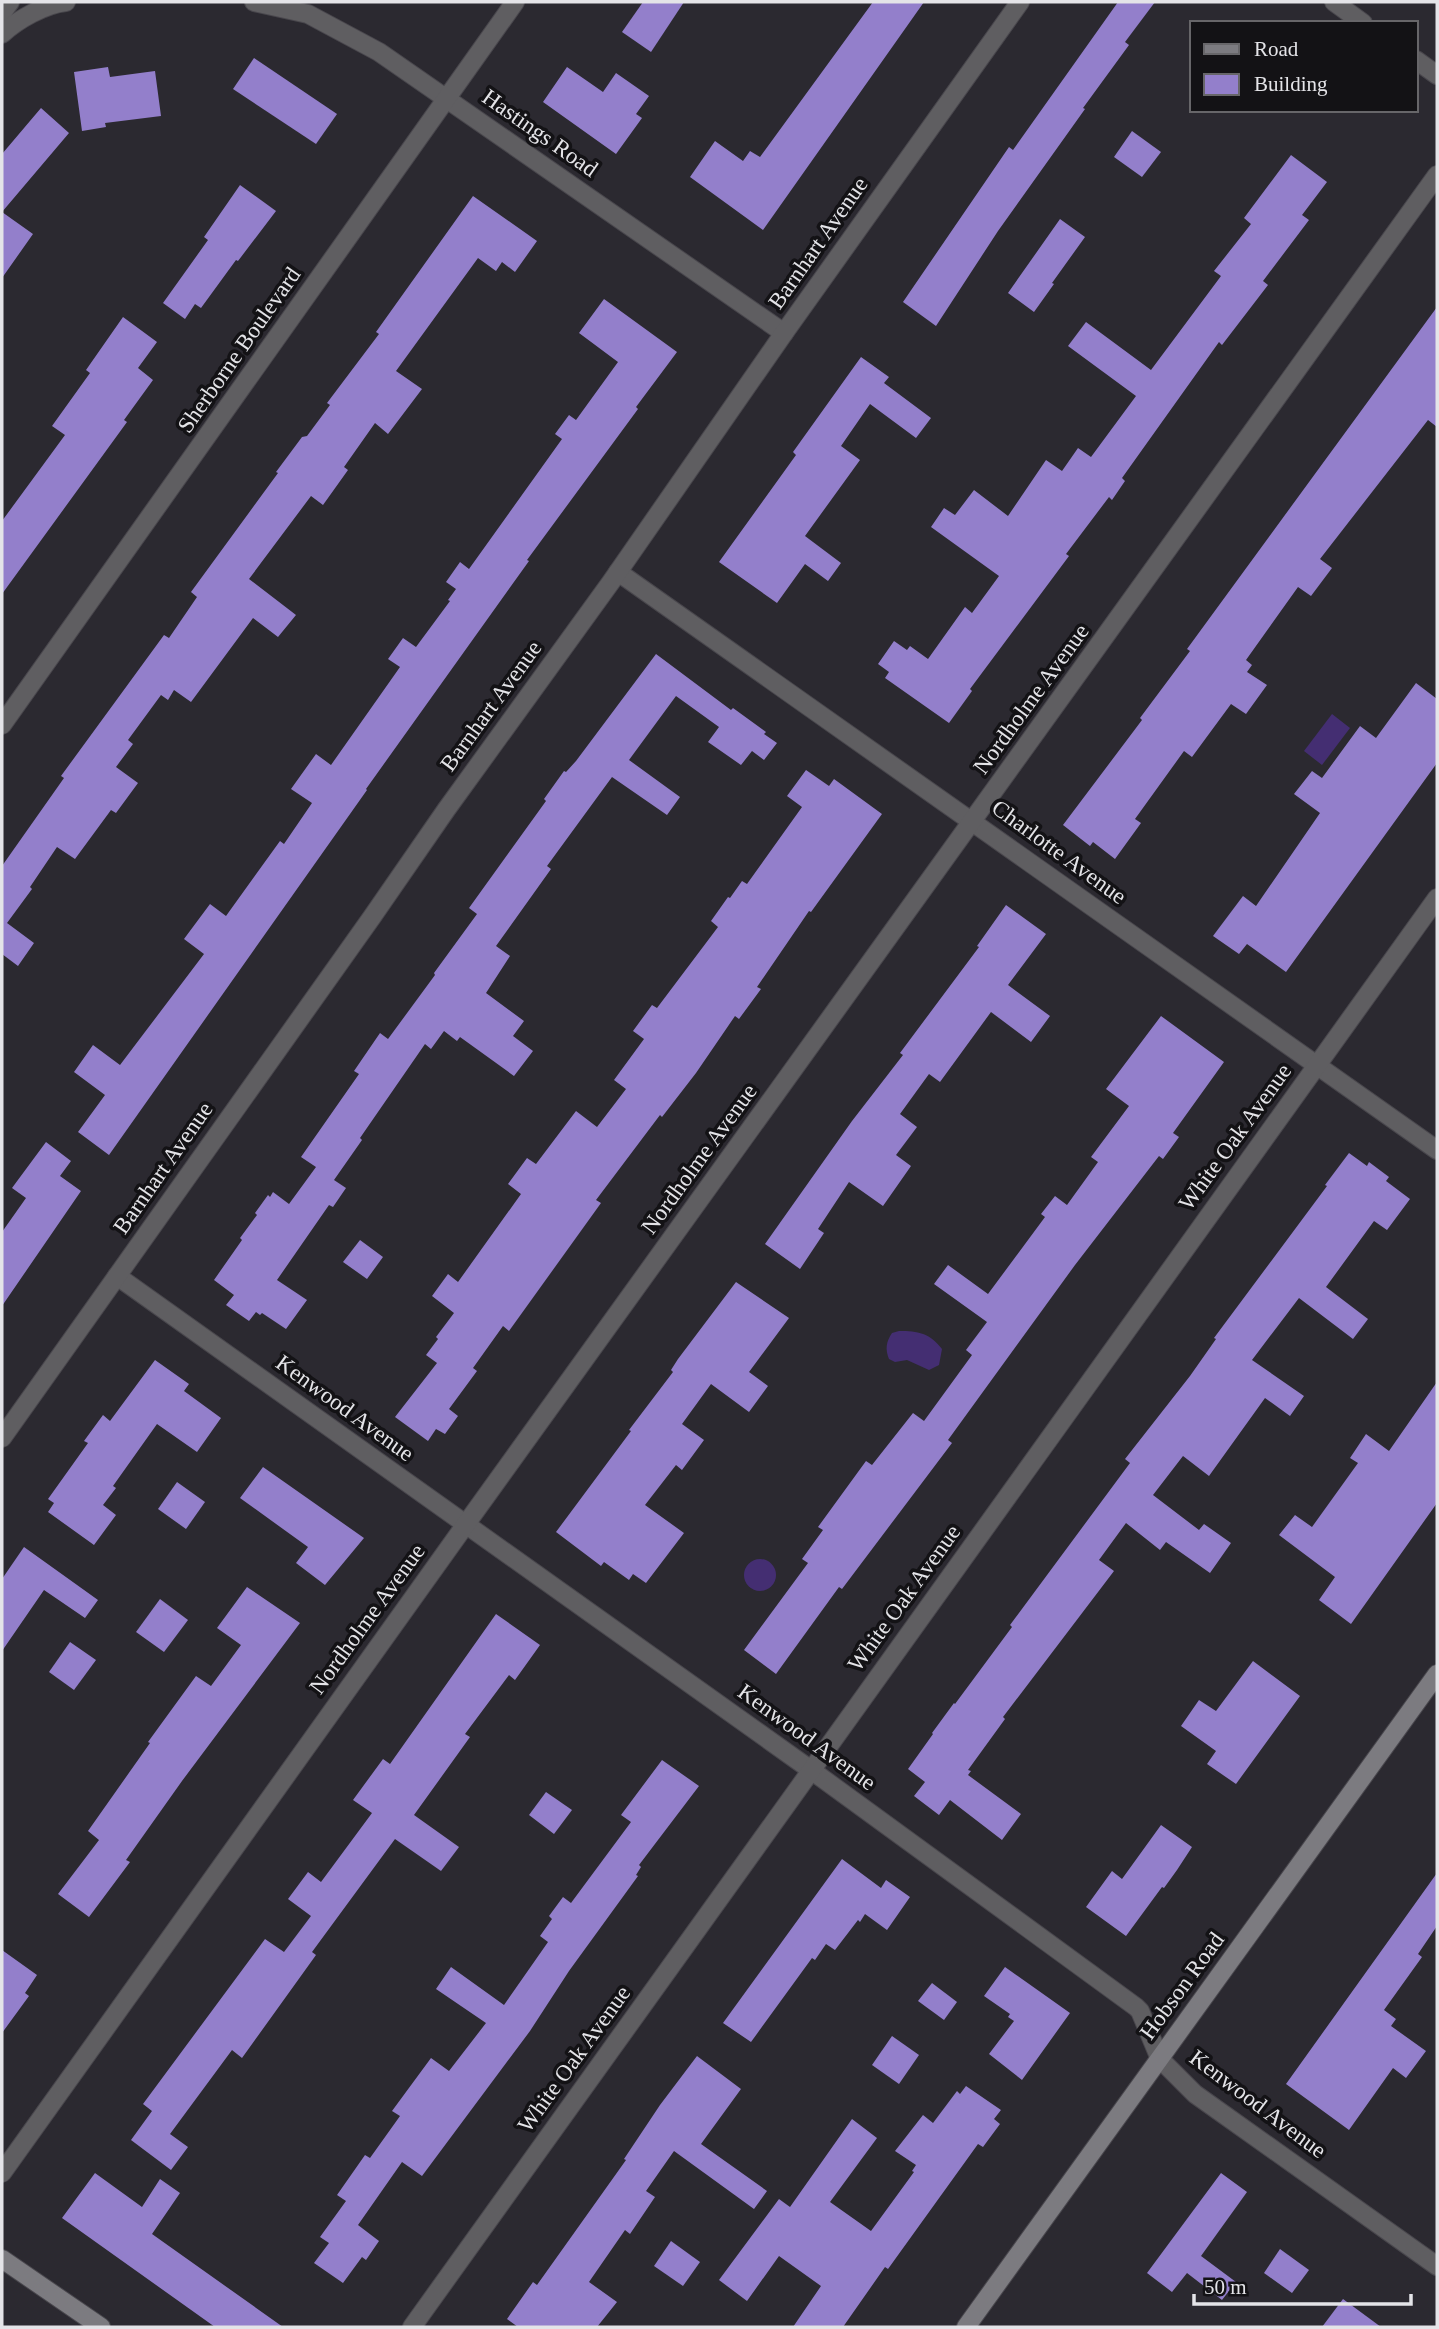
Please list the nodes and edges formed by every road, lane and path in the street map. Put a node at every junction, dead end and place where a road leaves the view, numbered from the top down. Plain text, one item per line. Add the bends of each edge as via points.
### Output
1 (10, 2) edge
2 (66, 2) edge
3 (254, 2) edge
4 (515, 2) edge
5 (1020, 2) edge
6 (1334, 2) edge
7 (2, 13) edge
8 (1360, 21) edge
9 (2, 34) edge
10 (1418, 61) edge
11 (1437, 75) edge
12 (447, 98) junction
13 (1437, 175) edge
14 (784, 333) junction
15 (618, 572) junction
16 (2, 725) edge
17 (974, 821) junction
18 (1437, 898) edge
19 (1316, 1066) junction
20 (1437, 1150) edge
21 (117, 1276) junction
22 (2, 1438) edge
23 (466, 1524) junction
24 (1437, 1674) edge
25 (811, 1770) junction
26 (1160, 2059) junction
27 (2, 2173) edge
28 (2, 2259) edge
29 (1437, 2266) edge
30 (101, 2327) edge
31 (412, 2327) edge
32 (966, 2327) edge

1 - 7 street
2 - 9 street via 55,3
3 - 12 street, Hastings Road via 308,14 379,52
4 - 12 street, Sherborne Boulevard
5 - 14 street, Barnhart Avenue
6 - 8 street
10 - 11 street
12 - 14 street, Hastings Road
12 - 16 street, Sherborne Boulevard
13 - 17 street, Nordholme Avenue
14 - 15 street, Barnhart Avenue
15 - 17 street, Charlotte Avenue
15 - 21 street, Barnhart Avenue
17 - 19 street, Charlotte Avenue
17 - 23 street, Nordholme Avenue
18 - 19 street, White Oak Avenue
19 - 20 street, Charlotte Avenue
19 - 25 street, White Oak Avenue
21 - 22 street, Barnhart Avenue
21 - 23 street, Kenwood Avenue
23 - 25 street, Kenwood Avenue
23 - 27 street, Nordholme Avenue
24 - 26 main road, Hobson Road
25 - 26 street, Kenwood Avenue via 1136,2007
25 - 31 street, White Oak Avenue
26 - 29 street, Kenwood Avenue via 1195,2094
26 - 32 main road, Hobson Road
28 - 30 main road

